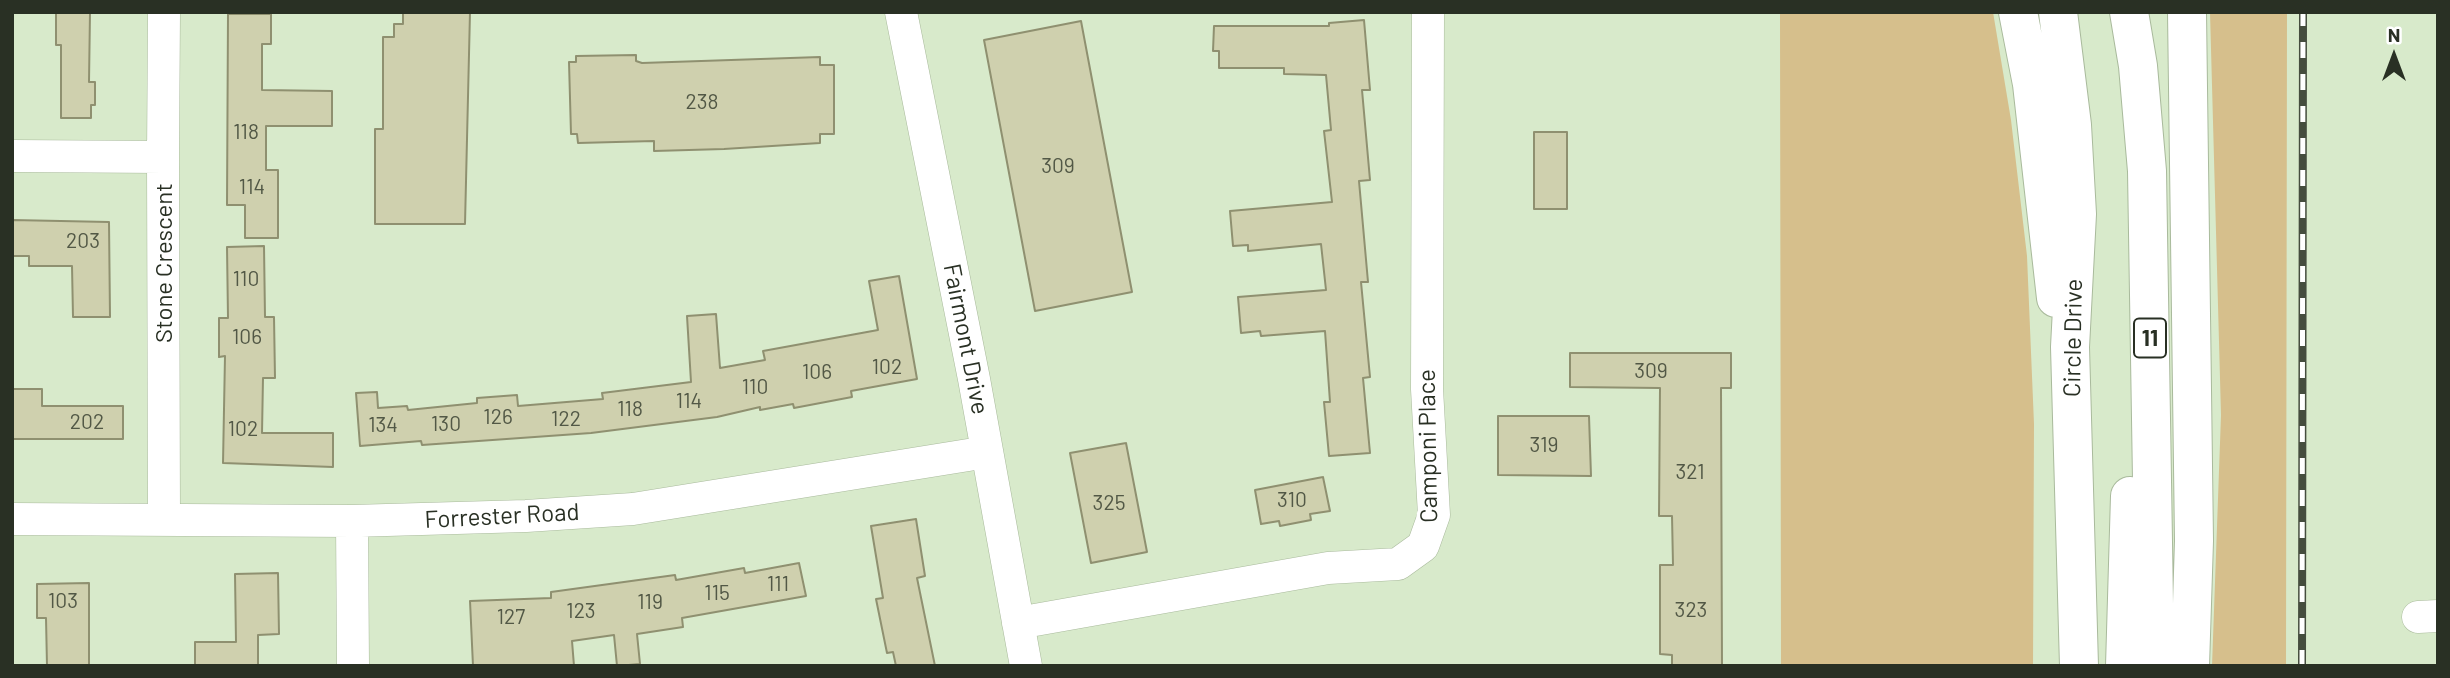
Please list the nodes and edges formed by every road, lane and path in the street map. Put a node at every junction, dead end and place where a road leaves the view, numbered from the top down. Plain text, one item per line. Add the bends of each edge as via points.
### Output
1 (164, 12) edge
2 (901, 12) edge
3 (1428, 12) edge
4 (2018, 12) edge
5 (2058, 12) edge
6 (2129, 12) edge
7 (2187, 12) edge
8 (12, 156) edge
9 (163, 157) junction
10 (2147, 205) junction
11 (2070, 347) junction
12 (987, 452) junction
13 (12, 519) edge
14 (164, 519) junction
15 (352, 521) junction
16 (1018, 623) junction
17 (353, 666) edge
18 (1026, 666) edge
19 (2079, 666) edge
20 (2124, 666) edge
21 (2155, 666) edge
22 (2189, 666) edge

1 - 9 street
2 - 12 street, Fairmont Drive
3 - 16 street, Camponi Place via 1427,389 1434,515 1423,546 1398,564 1328,568
4 - 11 highway via 2032,84 2052,284
5 - 11 highway, Circle Drive via 2077,214
6 - 10 highway, 11 via 2144,128
7 - 22 highway via 2194,541
8 - 9 street, Stone Crescent
9 - 14 street, Stone Crescent
10 - 20 highway via 2133,413
10 - 21 highway, 11
11 - 19 highway, Circle Drive
12 - 15 street, Forrester Road via 633,509
12 - 16 street, Fairmont Drive
13 - 14 street, Forrester Road
14 - 15 street, Forrester Road
15 - 17 street
16 - 18 street, Fairmont Drive

